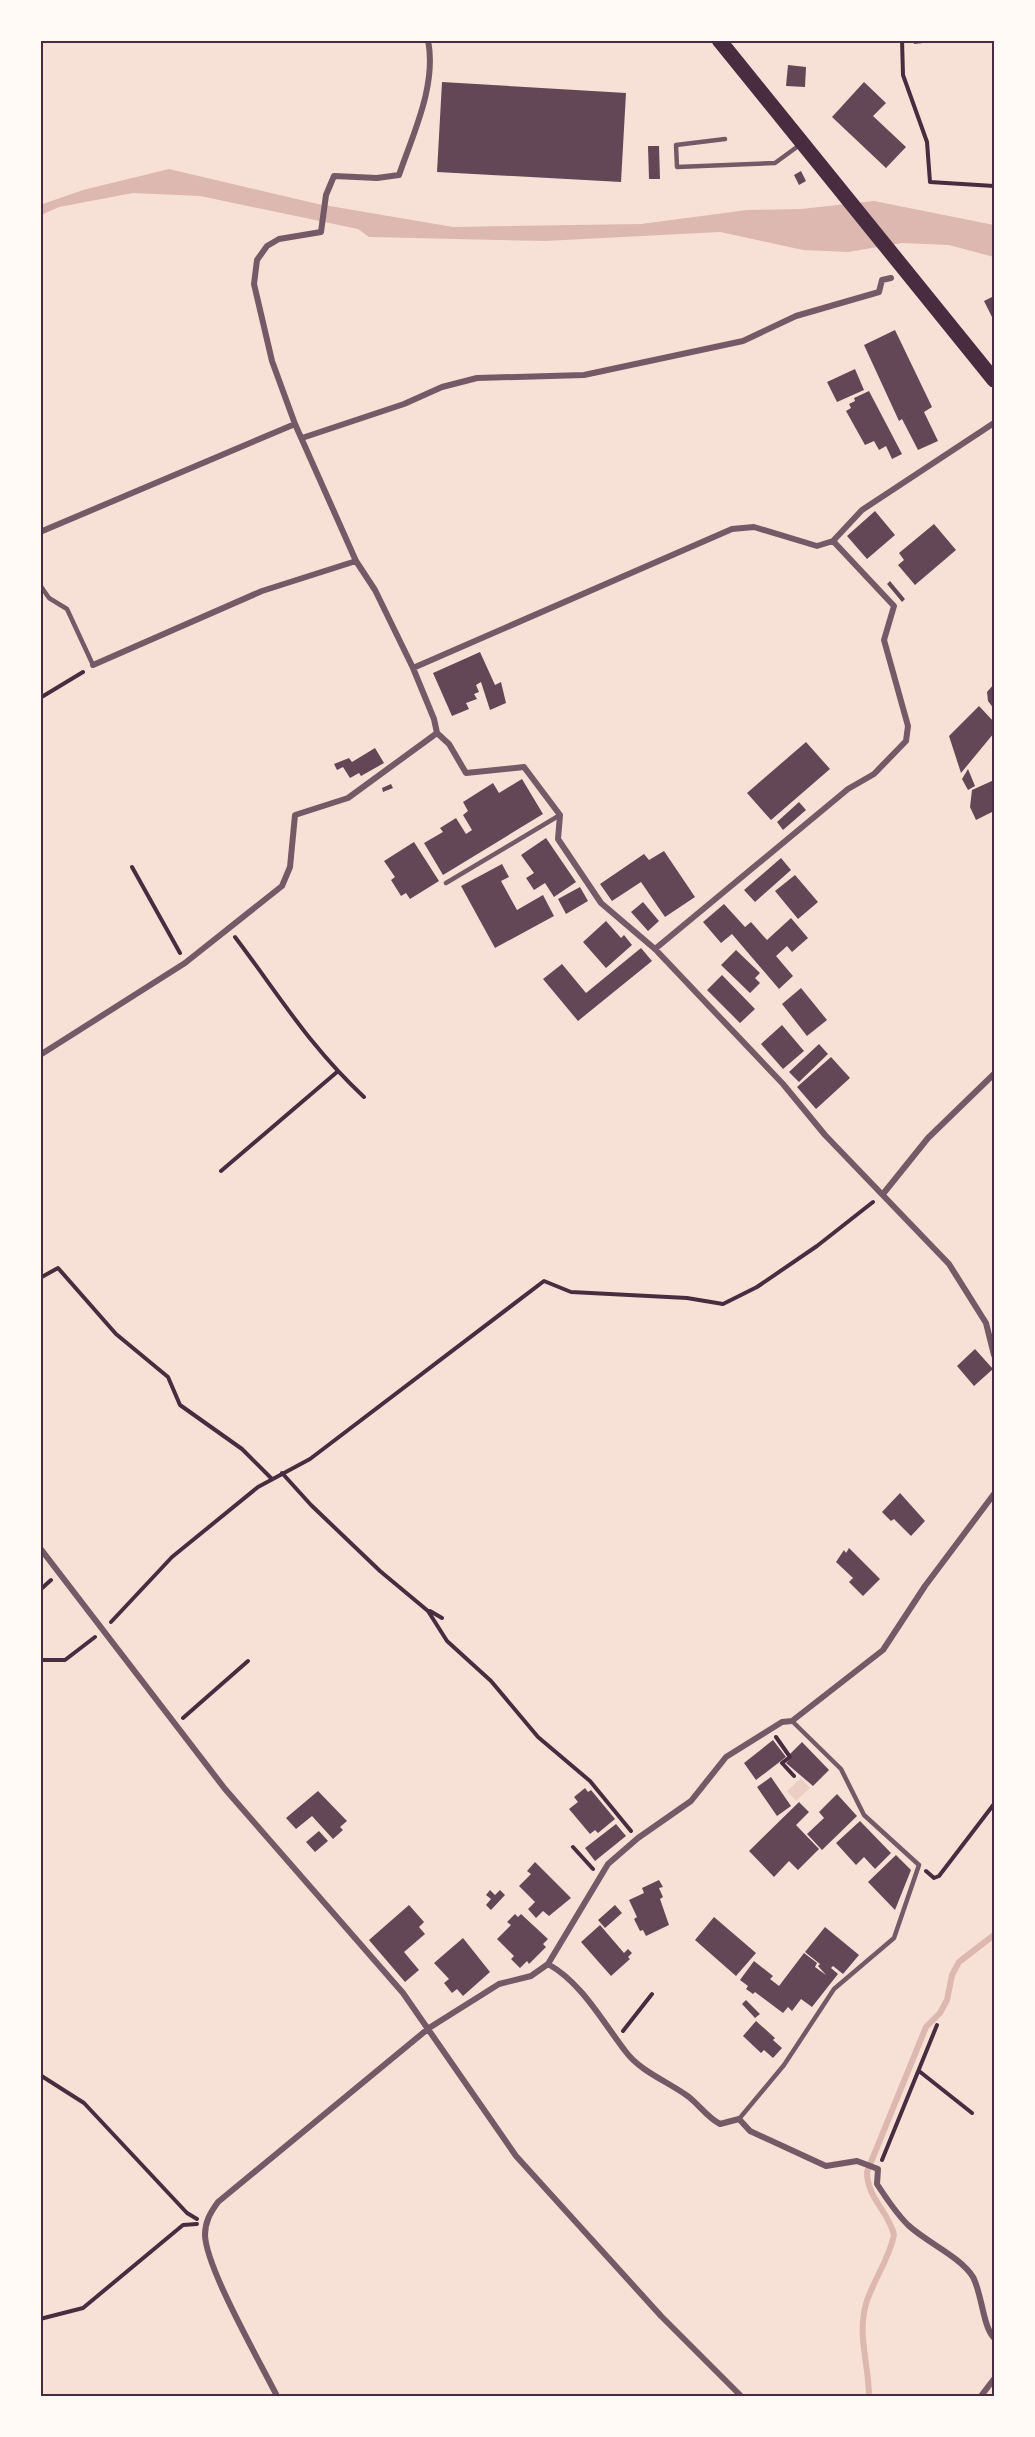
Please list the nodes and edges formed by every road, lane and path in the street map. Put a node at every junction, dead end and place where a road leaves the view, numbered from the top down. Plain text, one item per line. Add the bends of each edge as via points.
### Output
1 (428, 40) edge
2 (719, 40) edge
3 (902, 40) edge
4 (725, 139) dead end
5 (803, 143) junction
6 (994, 186) edge
7 (891, 278) dead end
8 (994, 380) edge
9 (994, 423) edge
10 (295, 424) junction
11 (302, 438) junction
12 (40, 532) edge
13 (833, 541) junction
14 (356, 561) junction
15 (40, 585) edge
16 (93, 665) junction
17 (413, 668) junction
18 (40, 698) edge
19 (437, 733) junction
20 (560, 815) junction
21 (132, 867) dead end
22 (446, 884) dead end
23 (230, 930) junction
24 (655, 949) junction
25 (185, 963) junction
26 (40, 1055) edge
27 (337, 1072) junction
28 (994, 1074) edge
29 (364, 1097) dead end
30 (221, 1171) dead end
31 (883, 1194) junction
32 (40, 1278) edge
33 (994, 1355) edge
34 (282, 1473) junction
35 (271, 1479) junction
36 (994, 1494) edge
37 (40, 1548) edge
38 (428, 1611) junction
39 (442, 1618) dead end
40 (105, 1629) junction
41 (40, 1660) edge
42 (248, 1662) dead end
43 (792, 1721) junction
44 (177, 1723) junction
45 (770, 1729) junction
46 (794, 1776) dead end
47 (994, 1804) edge
48 (638, 1838) junction
49 (573, 1847) dead end
50 (919, 1865) junction
51 (600, 1876) junction
52 (548, 1964) junction
53 (652, 1994) dead end
54 (938, 2025) dead end
55 (429, 2028) junction
56 (617, 2038) junction
57 (919, 2071) junction
58 (40, 2075) edge
59 (972, 2113) dead end
60 (739, 2119) junction
61 (872, 2167) junction
62 (206, 2224) junction
63 (40, 2319) edge
64 (994, 2337) edge
65 (994, 2379) edge
66 (277, 2397) edge
67 (741, 2397) edge
68 (981, 2397) edge

1 - 10 street via 431,58 421,111 399,175 334,176 321,232 279,239 267,246 257,260 254,284 272,361
2 - 5 highway
3 - 6 path via 903,75 927,142 930,182
4 - 5 lane via 676,145 677,166 775,163
5 - 8 highway
7 - 11 street via 882,280 879,292 796,316 743,341 584,375 477,378
9 - 13 street via 862,510
10 - 11 street
10 - 12 street
11 - 14 street
13 - 17 street via 817,546 754,527 732,529
13 - 24 street via 894,606 884,640 908,726 906,741 874,774 848,789
14 - 16 street via 262,591
14 - 17 street via 375,590
15 - 16 lane via 49,598 67,609
16 - 18 path
17 - 19 street
19 - 20 street via 449,744 466,773 524,767
19 - 23 street via 348,798 295,815 290,867 282,886
20 - 22 lane
20 - 24 street via 558,839 601,903
21 - 25 path
23 - 25 street
23 - 27 path via 282,1005
24 - 31 street
25 - 26 street
27 - 29 path
27 - 30 path
28 - 31 street via 928,1138
31 - 33 street via 949,1264 986,1323
31 - 34 path via 818,1246 757,1287 723,1304 687,1298 571,1292 544,1281 310,1459
32 - 35 path via 58,1268 116,1334 168,1377 180,1405 242,1449
34 - 35 path
34 - 38 path via 380,1571
35 - 40 path via 172,1557
36 - 43 street via 883,1650
37 - 40 street
38 - 39 path
38 - 48 path via 447,1641 491,1681 538,1737 590,1781
40 - 41 path via 65,1660
40 - 44 street
42 - 44 path
43 - 45 street
43 - 50 lane via 841,1769 864,1815
44 - 55 street via 225,1789
45 - 46 path via 790,1757 782,1763
45 - 48 street via 726,1756 691,1801
47 - 50 path via 939,1876 934,1878
48 - 51 street
49 - 51 path
50 - 60 lane via 894,1938 834,1989 784,2064
51 - 52 street
52 - 55 street via 531,1976 499,1984
52 - 56 street via 567,1975
53 - 56 path
54 - 57 path
55 - 62 street via 226,2193
55 - 67 street via 516,2156 661,2316
56 - 60 street via 627,2054 687,2096 711,2119 720,2124
57 - 59 path
57 - 61 path
58 - 62 path via 84,2103 187,2213
60 - 61 street via 750,2131 826,2166 857,2161
61 - 64 street via 877,2184 909,2225 967,2269
62 - 63 path via 183,2225 83,2308
62 - 66 street via 205,2238 214,2267
65 - 68 street

